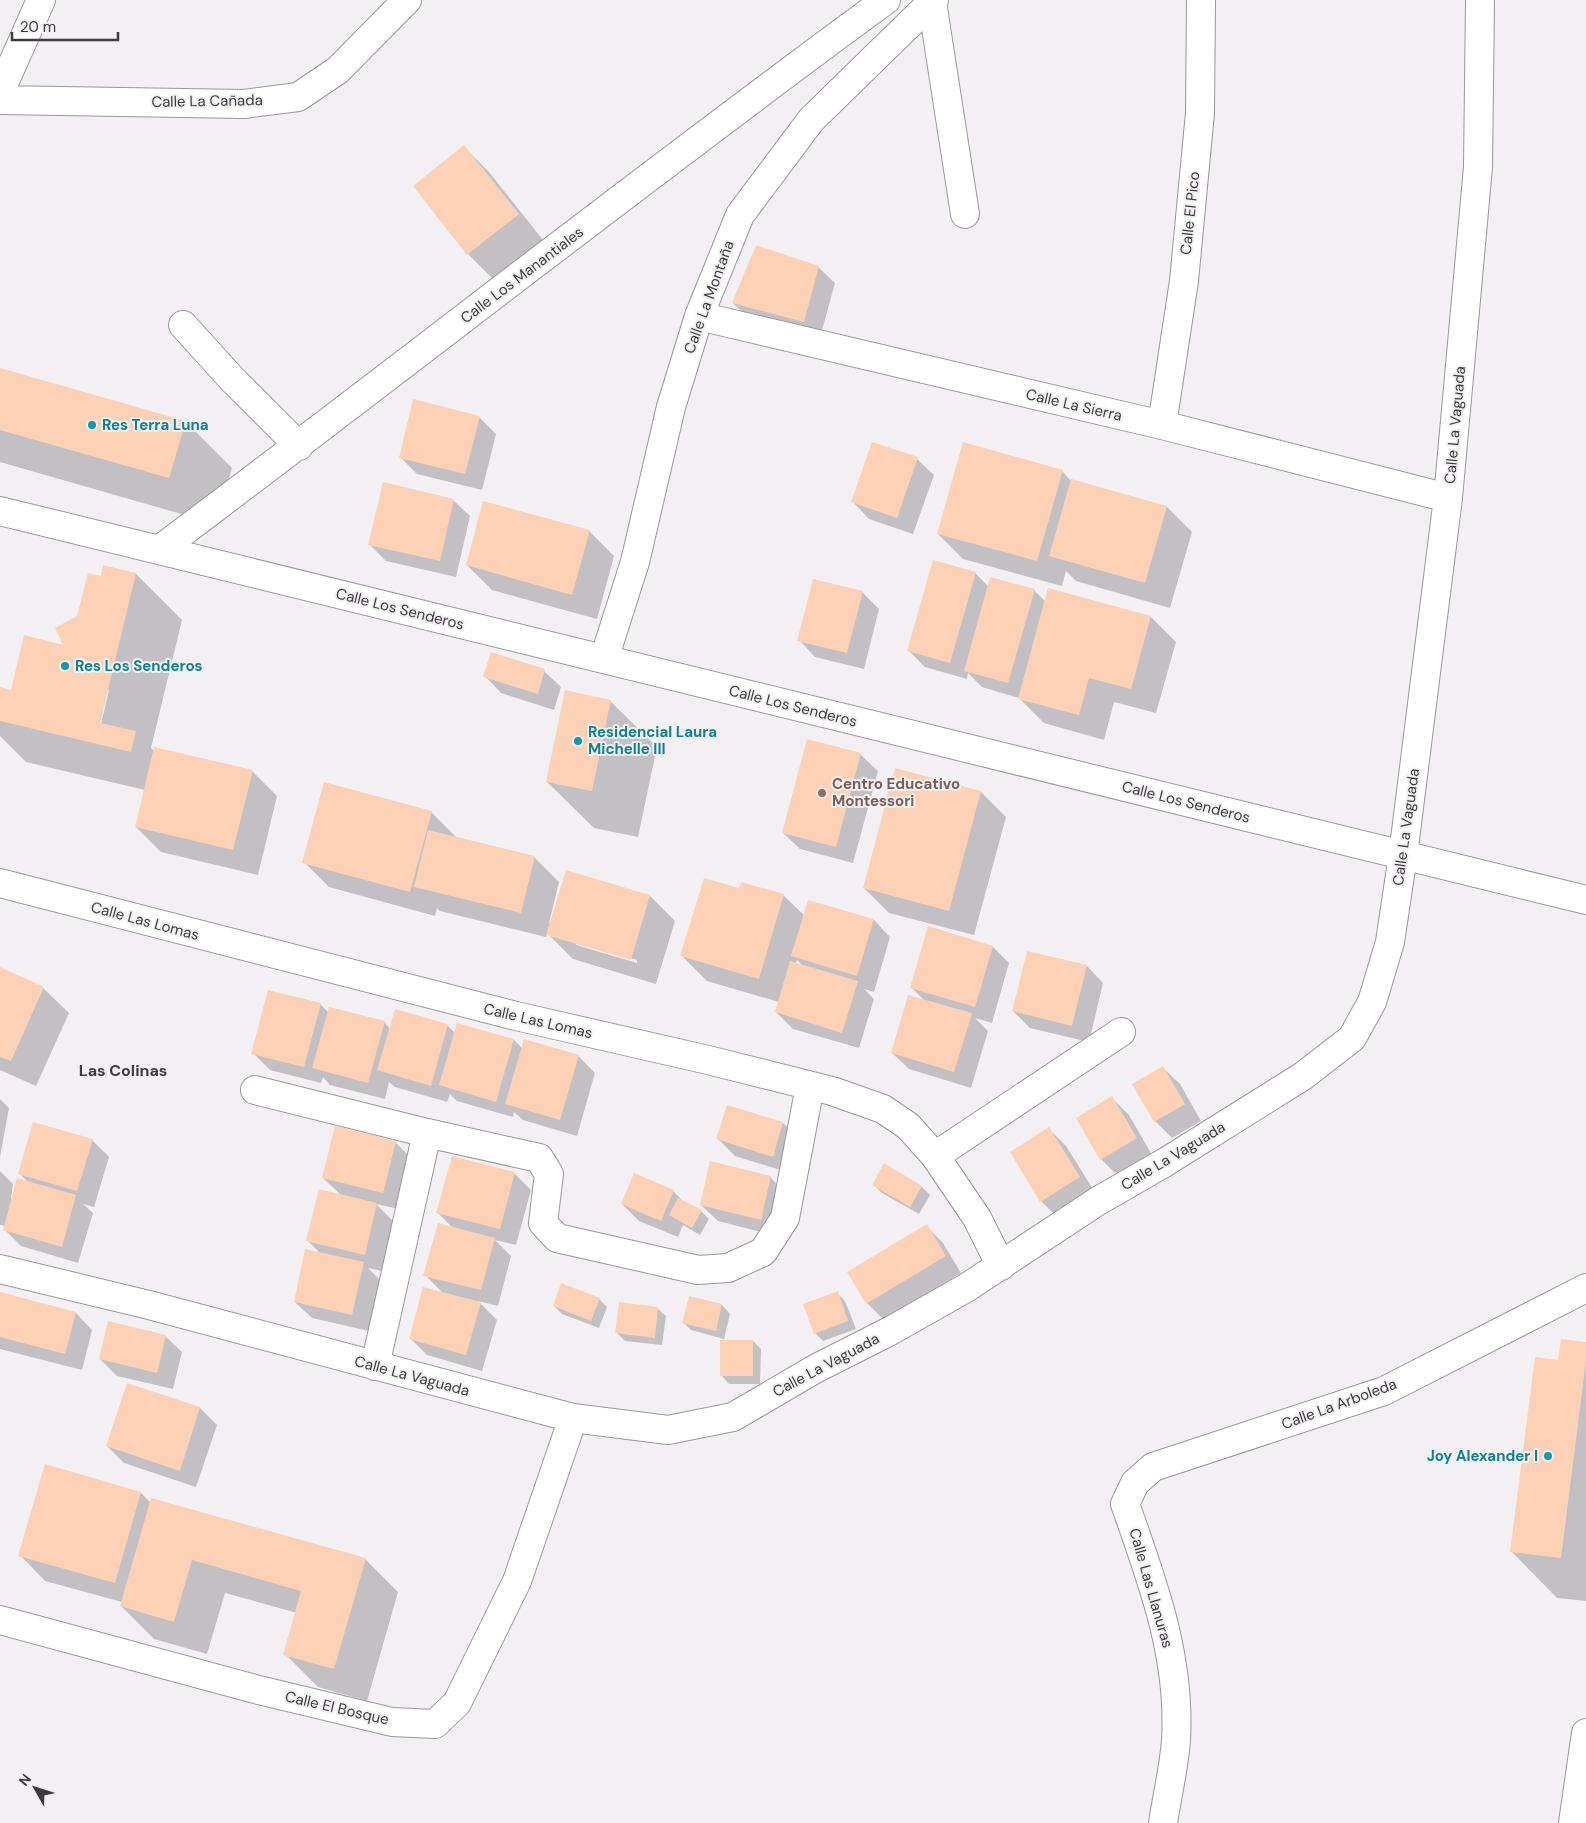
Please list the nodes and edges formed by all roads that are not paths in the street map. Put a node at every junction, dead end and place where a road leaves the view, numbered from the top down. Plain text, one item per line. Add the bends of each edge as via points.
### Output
1 (41, 0) edge
2 (407, 0) edge
3 (886, 0) edge
4 (1201, 0) edge
5 (1480, 0) edge
6 (933, 1) edge
7 (0, 92) edge
8 (0, 100) edge
9 (965, 214) dead end
10 (699, 316) junction
11 (183, 325) dead end
12 (1162, 425) junction
13 (298, 446) junction
14 (1448, 498) junction
15 (0, 511) edge
16 (159, 550) junction
17 (604, 659) junction
18 (1403, 856) junction
19 (0, 883) edge
20 (1586, 900) edge
21 (1121, 1032) dead end
22 (810, 1086) junction
23 (255, 1090) dead end
24 (427, 1133) junction
25 (935, 1156) junction
26 (1001, 1266) junction
27 (0, 1269) edge
28 (1586, 1288) edge
29 (375, 1366) junction
30 (573, 1418) junction
31 (1125, 1504) joint
32 (0, 1620) edge
33 (1586, 1733) edge
34 (1163, 1823) edge
35 (1573, 1823) edge

1 - 7 street
2 - 8 street, Calle La Cañada via 338,70 298,97 244,104
3 - 13 street, Calle Los Manantiales via 779,78
4 - 12 street, Calle El Pico via 1200,113 1184,281
5 - 14 street, Calle La Vaguada via 1478,167
6 - 9 street
6 - 10 street, Calle La Montaña via 811,120 740,215
10 - 12 street, Calle La Sierra
10 - 17 street, Calle La Montaña via 671,407 635,562
11 - 13 street
12 - 14 street, Calle La Sierra
13 - 16 street, Calle Los Manantiales
14 - 18 street, Calle La Vaguada
15 - 16 street, Calle Los Senderos
16 - 17 street, Calle Los Senderos
17 - 18 street, Calle Los Senderos
18 - 20 street, Calle Los Senderos
18 - 26 street, Calle La Vaguada via 1390,942 1372,1002 1352,1038 1303,1076 1098,1201
19 - 22 street, Calle Las Lomas via 516,1016
21 - 25 street
22 - 24 street via 785,1218 763,1252 728,1268 698,1270 557,1238 543,1223 548,1174 539,1158
22 - 25 street, Calle Las Lomas via 883,1109 908,1126
23 - 24 street
24 - 29 street
25 - 26 street, Calle Las Lomas via 978,1218
26 - 30 street, Calle La Vaguada via 733,1417 668,1430
27 - 29 street, Calle La Vaguada
28 - 31 street, Calle La Arboleda via 1384,1391 1153,1467 1135,1482
29 - 30 street, Calle La Vaguada
30 - 32 street, Calle El Bosque via 517,1581 457,1703 435,1724 382,1720
31 - 34 street, Calle Las Llanuras via 1149,1570 1169,1640 1176,1692 1176,1741
33 - 35 street

